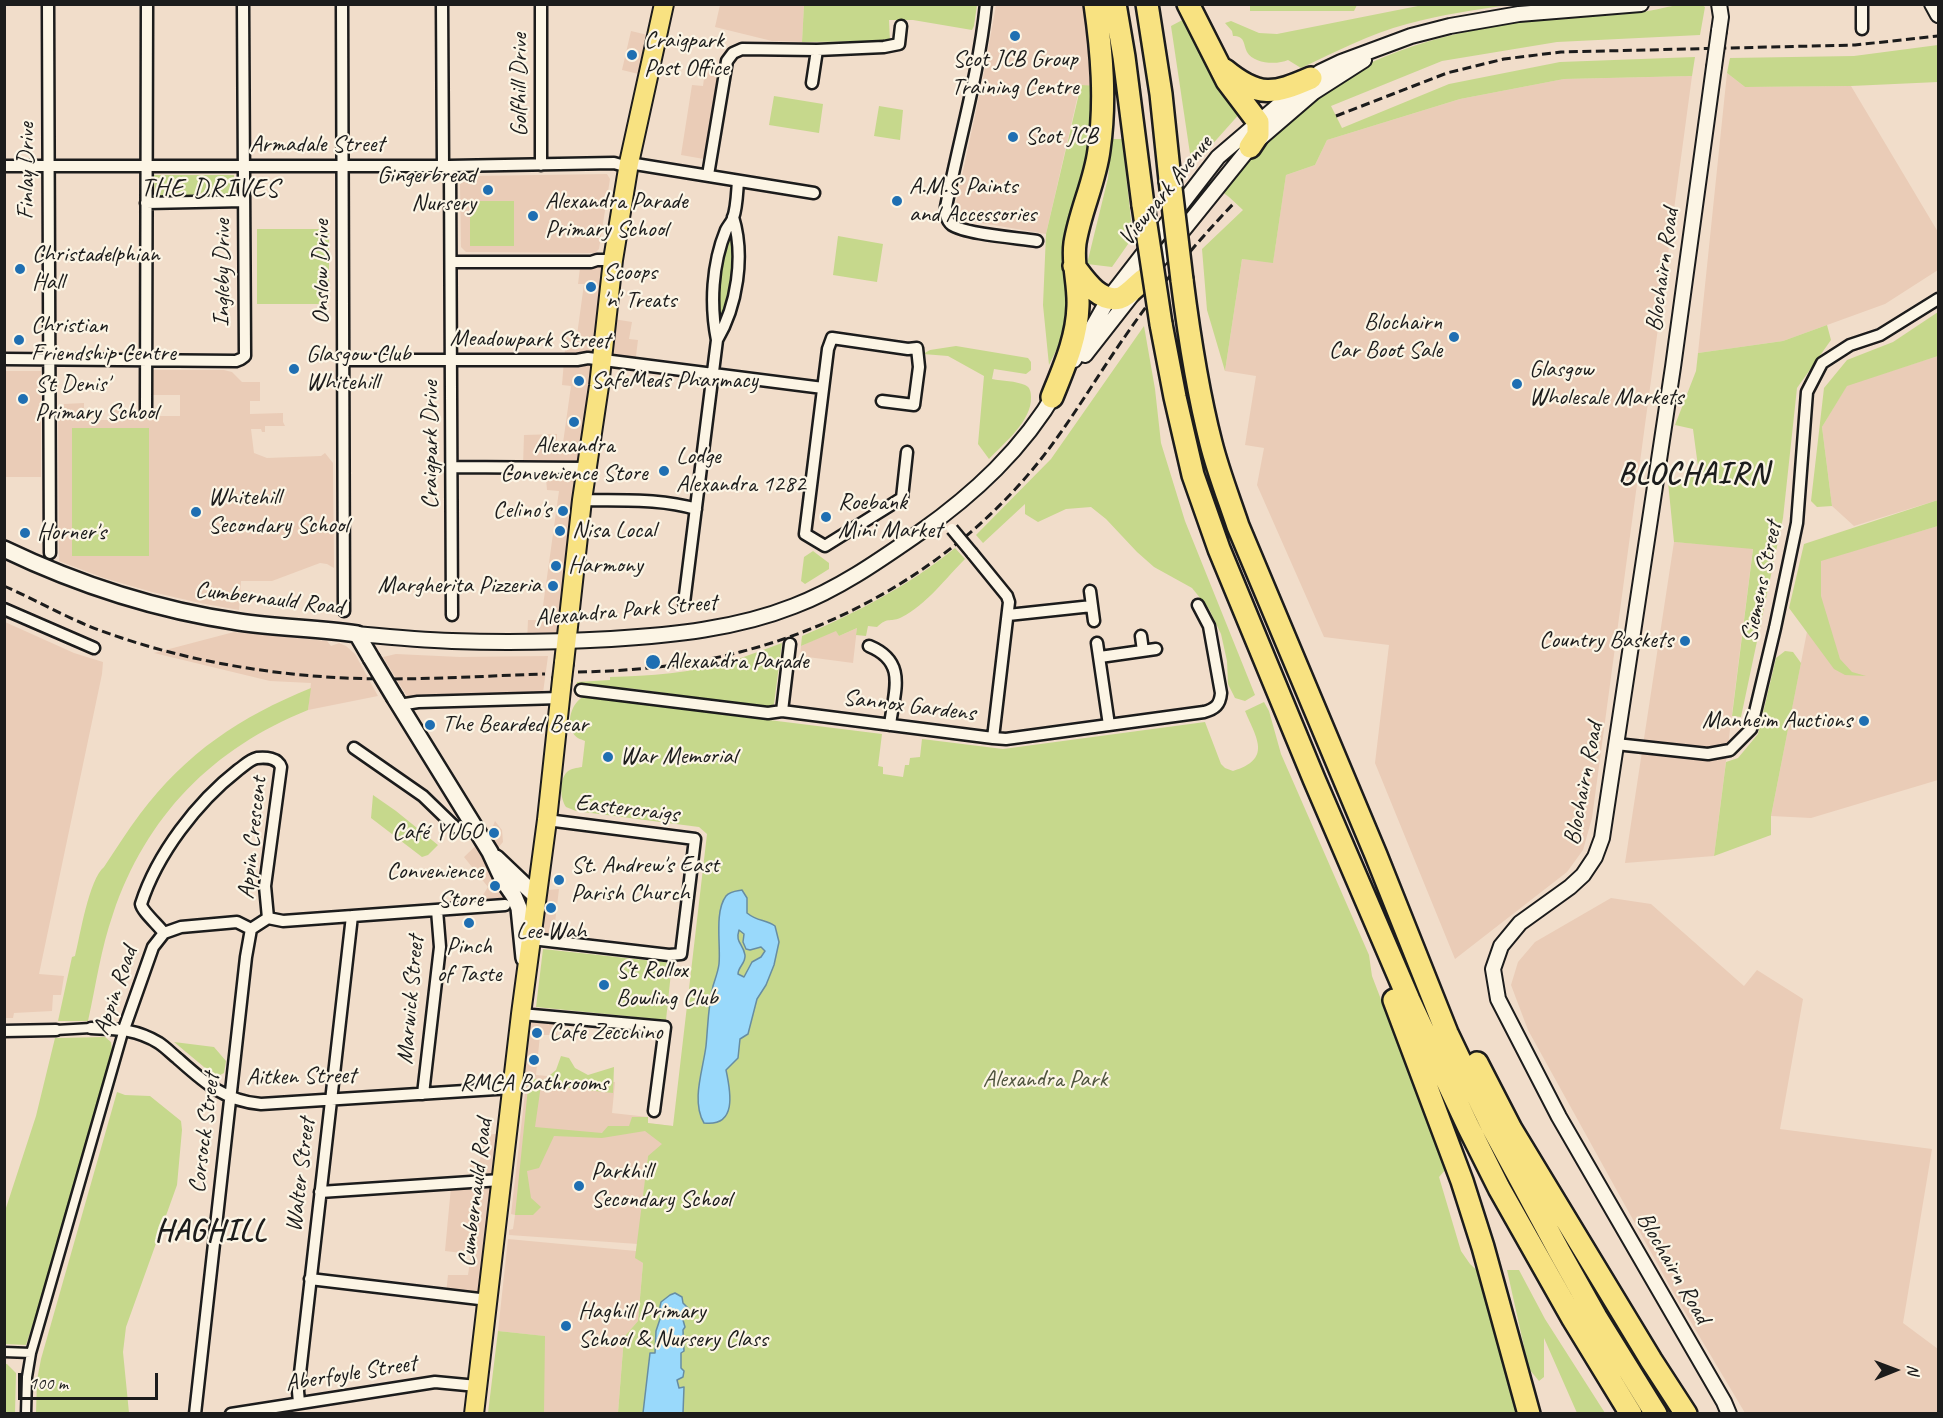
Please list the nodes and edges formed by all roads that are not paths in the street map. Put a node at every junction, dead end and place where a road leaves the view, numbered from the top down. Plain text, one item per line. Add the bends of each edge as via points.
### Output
1 (48, 4) edge
2 (147, 4) edge
3 (243, 4) edge
4 (342, 4) edge
5 (442, 4) edge
6 (541, 4) edge
7 (664, 4) edge
8 (986, 4) edge
9 (1095, 4) edge
10 (1115, 4) edge
11 (1147, 4) edge
12 (1188, 4) edge
13 (1641, 4) edge
14 (1719, 4) edge
15 (1862, 4) edge
16 (1932, 4) edge
17 (1938, 15) edge
18 (901, 26) dead end
19 (1862, 29) dead end
20 (1392, 44) junction
21 (817, 50) junction
22 (1215, 62) junction
23 (1311, 78) junction
24 (812, 82) dead end
25 (1258, 122) junction
26 (1250, 147) junction
27 (244, 165) junction
28 (541, 165) junction
29 (628, 165) junction
30 (4, 166) edge
31 (48, 166) junction
32 (146, 166) junction
33 (342, 166) junction
34 (447, 166) junction
35 (708, 175) junction
36 (738, 181) junction
37 (814, 193) dead end
38 (244, 201) junction
39 (146, 202) junction
40 (733, 218) junction
41 (1037, 241) dead end
42 (613, 260) junction
43 (451, 262) junction
44 (1074, 265) junction
45 (1143, 280) junction
46 (1109, 298) junction
47 (1938, 299) edge
48 (717, 340) junction
49 (4, 359) edge
50 (343, 360) junction
51 (451, 360) junction
52 (601, 360) junction
53 (49, 361) junction
54 (146, 361) junction
55 (713, 374) junction
56 (823, 388) junction
57 (1052, 397) junction
58 (882, 401) dead end
59 (146, 411) dead end
60 (907, 452) dead end
61 (452, 467) junction
62 (586, 468) junction
63 (582, 500) junction
64 (696, 509) junction
65 (942, 516) junction
66 (4, 549) edge
67 (50, 553) dead end
68 (1090, 591) dead end
69 (684, 603) dead end
70 (1198, 605) dead end
71 (1092, 606) junction
72 (4, 609) edge
73 (344, 611) dead end
74 (452, 615) dead end
75 (1008, 615) junction
76 (1094, 621) dead end
77 (357, 634) junction
78 (1141, 636) dead end
79 (566, 641) junction
80 (1097, 643) dead end
81 (790, 645) dead end
82 (869, 646) dead end
83 (94, 648) dead end
84 (1156, 649) dead end
85 (1143, 651) junction
86 (1100, 657) junction
87 (562, 680) junction
88 (582, 690) dead end
89 (397, 701) junction
90 (782, 711) junction
91 (890, 725) junction
92 (1109, 725) junction
93 (993, 738) junction
94 (1616, 744) junction
95 (354, 748) dead end
96 (1314, 779) junction
97 (547, 820) junction
98 (475, 829) junction
99 (489, 852) junction
100 (1376, 855) junction
101 (537, 897) junction
102 (510, 900) junction
103 (437, 910) junction
104 (352, 916) junction
105 (268, 918) junction
106 (251, 929) junction
107 (164, 933) junction
108 (532, 939) junction
109 (527, 978) junction
110 (521, 1014) junction
111 (91, 1029) joint
112 (124, 1029) junction
113 (56, 1030) joint
114 (4, 1031) edge
115 (512, 1088) junction
116 (423, 1094) junction
117 (230, 1098) junction
118 (331, 1100) junction
119 (654, 1112) dead end
120 (501, 1180) junction
121 (320, 1192) junction
122 (310, 1279) junction
123 (488, 1300) junction
124 (4, 1352) edge
125 (31, 1353) junction
126 (477, 1386) junction
127 (299, 1403) junction
128 (26, 1413) edge
129 (195, 1413) edge
130 (231, 1413) edge
131 (474, 1413) edge
132 (1529, 1413) edge
133 (1631, 1413) edge
134 (1656, 1413) edge
135 (1686, 1413) edge
136 (1729, 1413) edge

1 - 31 street, Finlay Drive
2 - 32 street
3 - 27 street, Ingleby Drive
4 - 33 street, Onslow Drive
5 - 34 street, Craigpark Drive
6 - 28 street, Golfhill Drive
7 - 29 main road
8 - 41 street via 946,216 963,230
9 - 44 highway via 1102,61 1102,122
10 - 96 highway, bridge via 1161,324 1193,476
11 - 100 highway, bridge via 1182,280 1211,445 1238,526
12 - 22 highway
13 - 20 street, Viewpark Avenue via 1502,17 1431,31
14 - 94 street, Blochairn Road, bridge via 1721,17
15 - 19 street
16 - 17 street
18 - 21 street via 899,44
20 - 23 street, Viewpark Avenue via 1341,62
20 - 26 street, Viewpark Avenue via 1314,92
21 - 24 street
21 - 35 street via 742,49 729,57
22 - 23 highway via 1240,81 1260,89 1284,90
22 - 25 highway
23 - 25 street, Viewpark Avenue
25 - 26 highway via 1258,135
25 - 46 street, Viewpark Avenue via 1218,157
26 - 45 street, Viewpark Avenue
27 - 32 street, Armadale Street
27 - 33 street, Armadale Street
27 - 38 street, Ingleby Drive
28 - 29 street, Armadale Street
28 - 34 street, Armadale Street
29 - 35 street, Armadale Street
29 - 42 main road
30 - 31 street, Armadale Street
31 - 32 street, Armadale Street
31 - 53 street, Finlay Drive
32 - 39 street
33 - 34 street, Armadale Street
33 - 50 street, Onslow Drive
34 - 43 street, Craigpark Drive
35 - 36 street, Armadale Street
36 - 37 street, Armadale Street
36 - 40 street
38 - 39 street
38 - 54 street, Ingleby Drive via 244,356
39 - 54 street
40 - 48 street via 721,246 714,280
40 - 48 street via 738,269 725,327
42 - 43 street
42 - 52 main road
43 - 51 street, Craigpark Drive
44 - 46 highway via 1089,287
44 - 57 highway via 1078,305 1074,345
45 - 46 highway via 1121,298
45 - 57 street, Viewpark Avenue
46 - 57 street, Viewpark Avenue
47 - 94 street, Siemens Street via 1880,335 1850,345 1822,363 1807,392 1797,523 1751,729 1730,750 1708,754
48 - 55 street
49 - 53 street
50 - 51 street, Meadowpark Street
50 - 73 street, Onslow Drive
51 - 52 street, Meadowpark Street
51 - 61 street, Craigpark Drive
52 - 55 street, Meadowpark Street
52 - 62 main road
53 - 54 street
53 - 67 street, Finlay Drive
54 - 59 street
55 - 56 street, Meadowpark Street
55 - 64 street
56 - 58 street via 832,338 917,348 914,405
56 - 60 street via 806,534 825,546 902,498
57 - 65 street, Viewpark Avenue via 1029,433 996,470
61 - 62 street
61 - 74 street, Craigpark Drive
62 - 63 main road
63 - 64 street via 679,504
63 - 79 main road
64 - 69 street
65 - 75 street, bridge via 1007,597
65 - 79 street, Alexandra Park Street via 860,573 794,606 706,630
66 - 77 main road, Cumbernauld Road via 146,604 242,622
68 - 71 street
70 - 92 street, Sannox Gardens via 1209,626 1221,693 1216,707
71 - 75 street
71 - 76 street
72 - 83 street
75 - 93 street
77 - 79 street, Alexandra Park Street via 452,641
77 - 89 main road, Cumbernauld Road, bridge
78 - 85 street
79 - 87 main road
80 - 86 street
81 - 90 street
82 - 91 street via 880,650 894,666
84 - 85 street
85 - 86 street
86 - 92 street
87 - 89 street via 418,702
87 - 97 main road
88 - 90 street, Sannox Gardens via 768,713
89 - 98 main road, Cumbernauld Road
90 - 91 street, Sannox Gardens
91 - 93 street, Sannox Gardens
92 - 93 street, Sannox Gardens
94 - 136 street, Blochairn Road via 1602,838 1595,856 1583,875 1520,923 1501,946 1493,969 1498,999 1559,1117
95 - 98 street via 423,796 455,827 464,832
96 - 132 highway via 1462,1181
96 - 133 highway via 1467,1126 1535,1253
97 - 101 main road
97 - 108 street, Eastercraigs via 695,839 681,954
98 - 99 main road, Cumbernauld Road
99 - 101 main road, Cumbernauld Road
99 - 102 main road, Cumbernauld Road
100 - 134 highway via 1447,1033 1488,1118 1596,1317
100 - 135 highway via 1512,1129
101 - 108 main road, Cumbernauld Road
102 - 103 street
102 - 109 main road, Cumbernauld Road via 519,908
103 - 104 street
103 - 116 street, Marwick Street via 440,947
104 - 105 street via 283,921
104 - 118 street, Walter Street
105 - 106 street
105 - 107 street, Appin Crescent via 265,886 282,771 278,761 257,758 223,782 197,809 164,855 141,904
106 - 107 street, Appin Road via 237,922 181,927
106 - 117 street, Corsock Street
107 - 112 street, Appin Road via 153,946
108 - 109 main road, Cumbernauld Road
109 - 110 main road, Cumbernauld Road
110 - 115 main road, Cumbernauld Road
110 - 119 street via 665,1027
111 - 112 street, Aitken Street
111 - 113 street, Aitken Street
112 - 117 street, Aitken Street via 160,1044
112 - 125 street, Appin Road
113 - 114 street, Aitken Street
115 - 116 street, Aitken Street
115 - 120 main road, Cumbernauld Road
116 - 118 street, Aitken Street
117 - 118 street, Aitken Street via 261,1104
117 - 129 street, Corsock Street
118 - 121 street, Walter Street
120 - 121 street
120 - 123 main road, Cumbernauld Road
121 - 122 street, Walter Street
122 - 123 street
122 - 127 street, Walter Street
123 - 126 main road, Cumbernauld Road
124 - 125 street
125 - 128 street, Appin Road
126 - 127 street, Aberfoyle Street via 435,1382
126 - 131 main road, Cumbernauld Road
127 - 130 street, Aberfoyle Street

